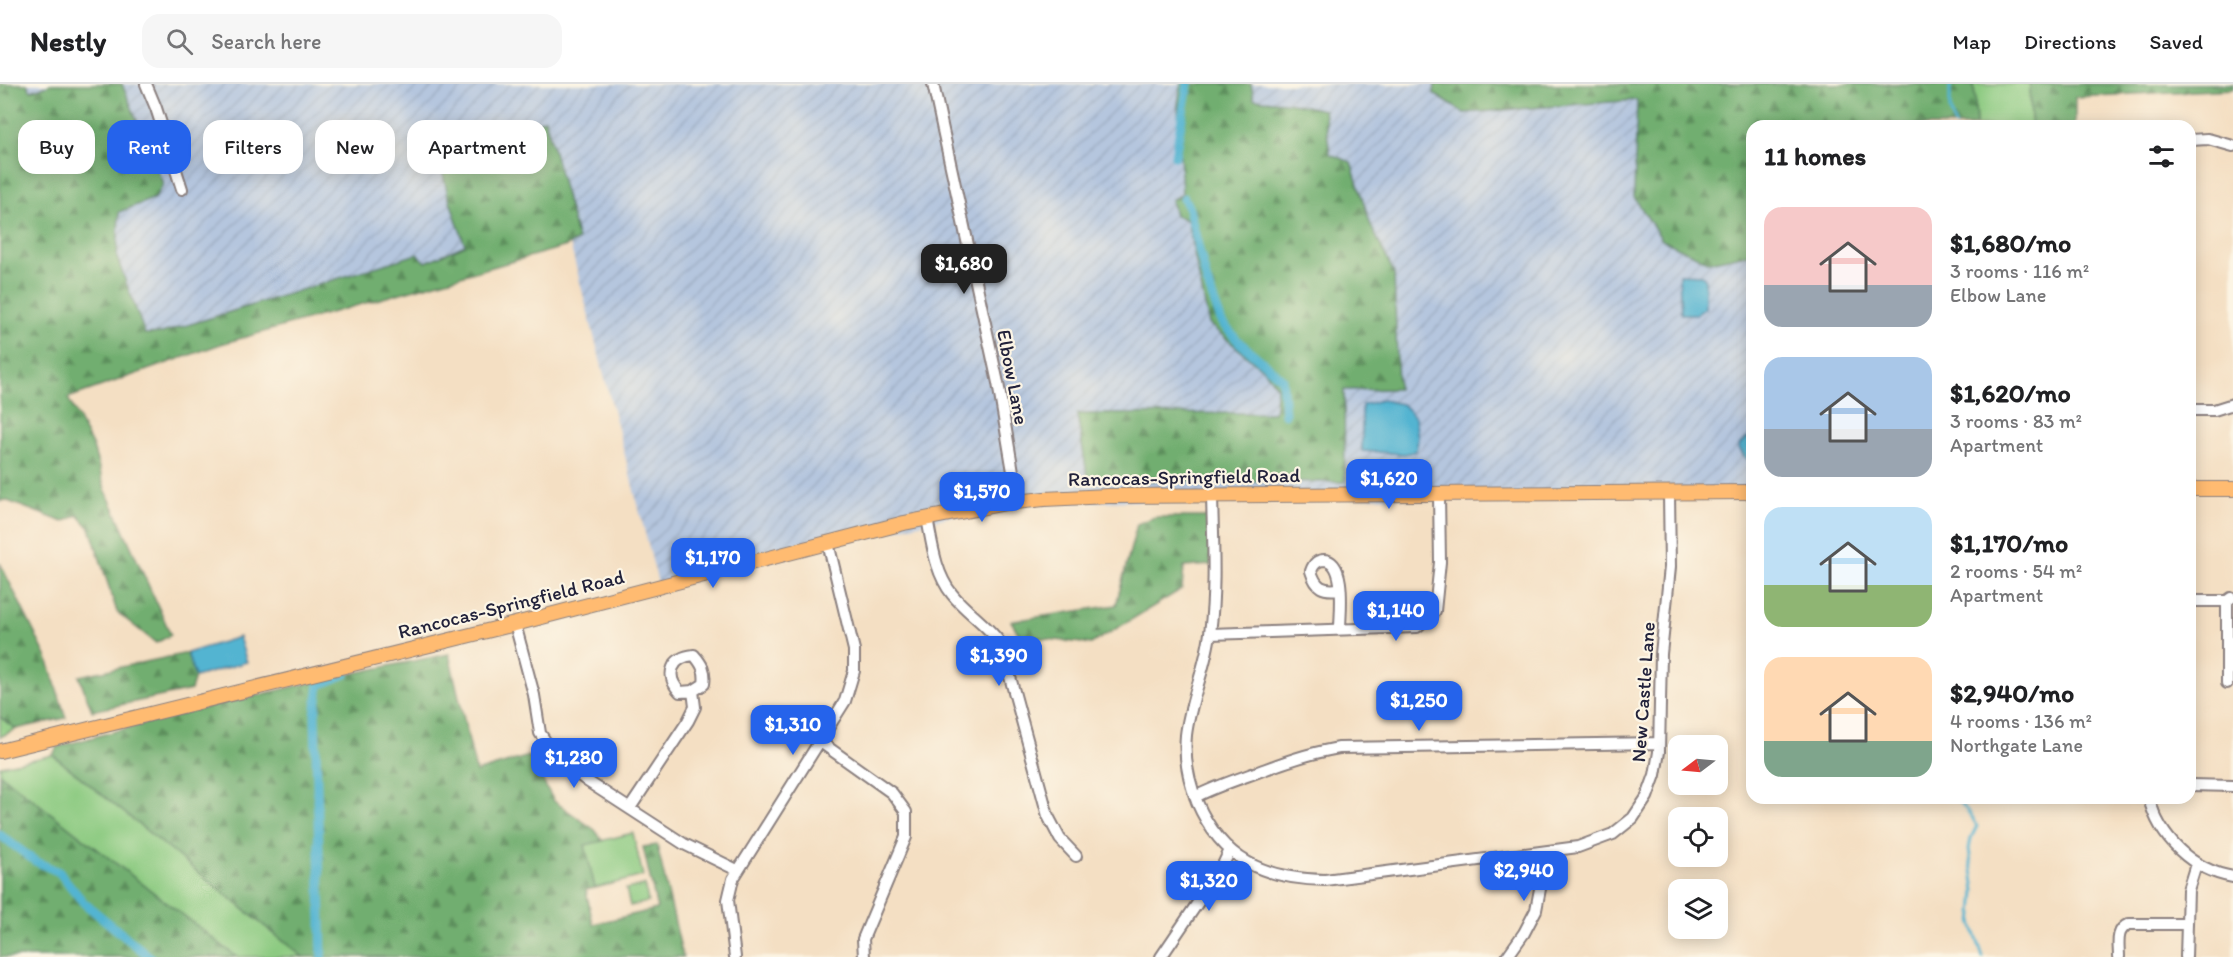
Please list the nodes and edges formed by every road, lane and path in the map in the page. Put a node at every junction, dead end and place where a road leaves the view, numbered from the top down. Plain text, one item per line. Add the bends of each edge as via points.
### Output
1 (146, 84) edge
2 (933, 84) edge
3 (2196, 140) edge
4 (2233, 146) edge
5 (182, 189) dead end
6 (2233, 405) edge
7 (2196, 410) edge
8 (2196, 489) edge
9 (2233, 489) edge
10 (1746, 492) edge
11 (1669, 493) junction
12 (1439, 494) junction
13 (1212, 496) junction
14 (1018, 501) junction
15 (927, 518) junction
16 (828, 543) junction
17 (1339, 589) dead end
18 (2230, 599) edge
19 (2196, 601) edge
20 (515, 624) junction
21 (1340, 629) junction
22 (1210, 634) junction
23 (2227, 683) dead end
24 (693, 691) dead end
25 (819, 741) junction
26 (1659, 743) junction
27 (0, 751) edge
28 (2196, 785) edge
29 (2233, 786) edge
30 (1195, 797) junction
31 (2152, 804) edge
32 (630, 808) junction
33 (1230, 850) junction
34 (1546, 852) junction
35 (1076, 856) dead end
36 (2196, 864) junction
37 (737, 870) junction
38 (2233, 877) edge
39 (2187, 924) junction
40 (735, 957) edge
41 (864, 957) edge
42 (1161, 957) edge
43 (1507, 957) edge
44 (2119, 957) edge
45 (2186, 957) edge

1 - 5 street
2 - 14 street, Elbow Lane via 998,382
3 - 4 street
6 - 7 street
8 - 9 main road
10 - 11 main road, Rancocas-Springfield Road
11 - 12 main road, Rancocas-Springfield Road
11 - 26 street, New Castle Lane via 1670,567 1661,654
12 - 13 main road, Rancocas-Springfield Road
12 - 21 street via 1440,562 1435,611 1417,627
13 - 14 main road, Rancocas-Springfield Road
13 - 22 street, New Castle Lane
14 - 15 main road, Rancocas-Springfield Road
15 - 16 main road, Rancocas-Springfield Road
15 - 35 street via 946,585 1001,644 1047,816
16 - 20 main road, Rancocas-Springfield Road
16 - 25 street via 854,650 854,671 845,701
17 - 21 street
18 - 19 street
18 - 23 street
20 - 27 main road, Rancocas-Springfield Road
20 - 32 street via 540,733 549,748 570,769
21 - 22 street
22 - 30 street, New Castle Lane via 1186,735
24 - 32 street via 695,707 691,716
25 - 37 street
25 - 41 street via 892,793 906,812 906,837 863,939
26 - 30 street via 1339,748 1277,764
26 - 34 street, New Castle Lane via 1652,786 1633,818 1601,840
28 - 29 street
30 - 33 street, New Castle Lane via 1209,824
31 - 36 street via 2164,834
32 - 37 street via 684,844
33 - 34 street, New Castle Lane via 1246,862 1277,874 1325,880
33 - 42 street
34 - 43 street via 1536,910
36 - 38 street
36 - 39 street via 2189,883
37 - 40 street via 728,900
39 - 44 street via 2123,926
39 - 45 street

